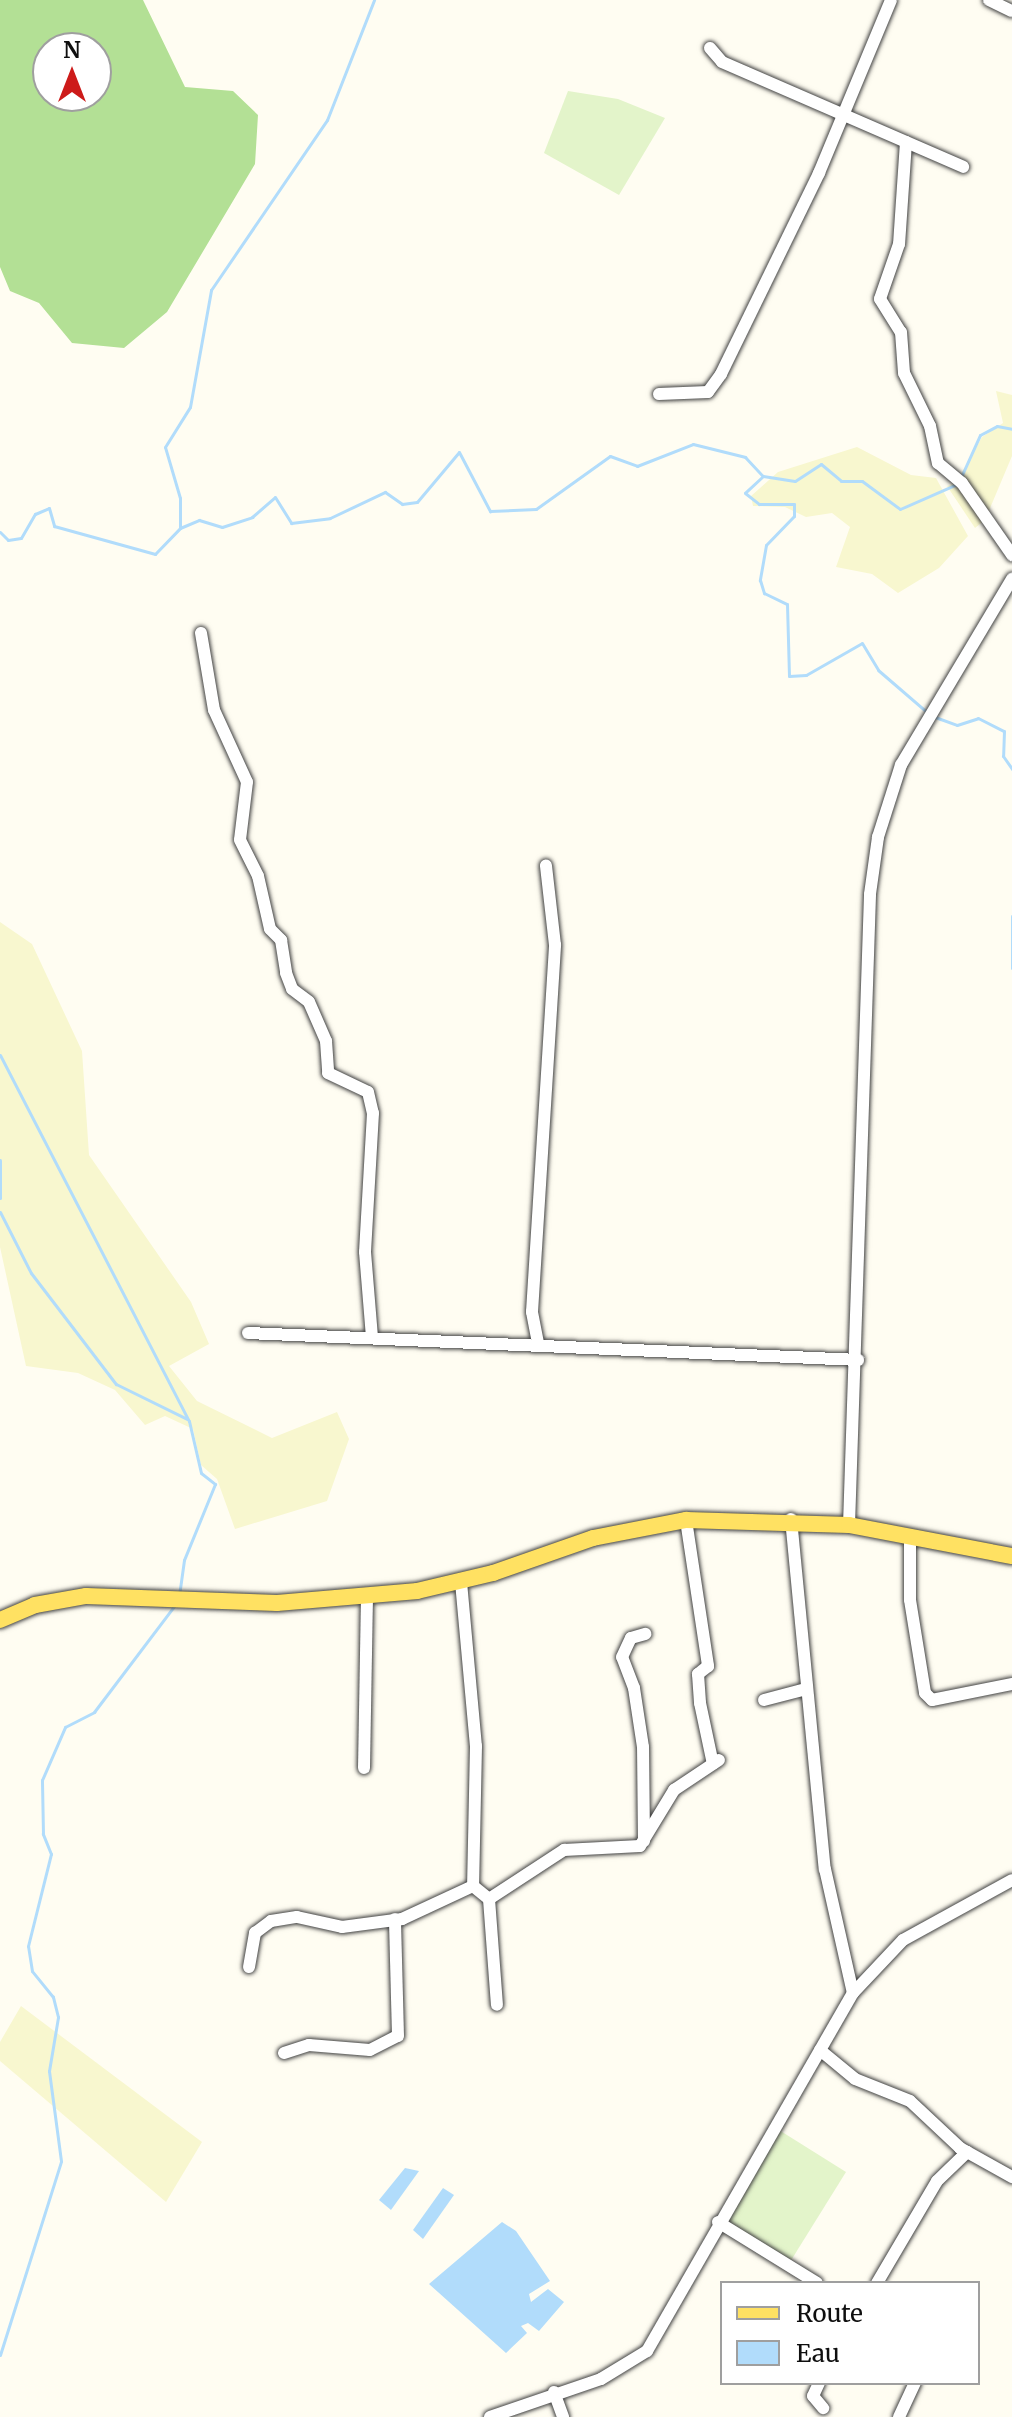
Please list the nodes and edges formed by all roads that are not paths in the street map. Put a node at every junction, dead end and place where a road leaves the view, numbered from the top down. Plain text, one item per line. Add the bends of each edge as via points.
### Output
1 (891, 0) edge
2 (989, 0) edge
3 (1012, 11) edge
4 (710, 48) dead end
5 (843, 113) junction
6 (906, 142) junction
7 (963, 167) dead end
8 (659, 394) dead end
9 (1012, 555) edge
10 (1012, 579) edge
11 (201, 633) dead end
12 (546, 866) dead end
13 (248, 1333) dead end
14 (372, 1337) junction
15 (538, 1343) junction
16 (858, 1360) junction
17 (791, 1519) junction
18 (686, 1520) junction
19 (849, 1525) junction
20 (910, 1537) junction
21 (1012, 1556) edge
22 (461, 1582) junction
23 (367, 1597) junction
24 (0, 1620) edge
25 (645, 1634) dead end
26 (1012, 1684) edge
27 (806, 1689) junction
28 (764, 1700) dead end
29 (364, 1768) dead end
30 (644, 1841) junction
31 (1012, 1880) edge
32 (473, 1886) junction
33 (489, 1899) junction
34 (395, 1919) junction
35 (249, 1967) dead end
36 (853, 1993) junction
37 (497, 2005) dead end
38 (820, 2050) junction
39 (284, 2053) dead end
40 (967, 2152) junction
41 (1012, 2177) edge
42 (718, 2222) junction
43 (814, 2281) edge
44 (878, 2281) edge
45 (818, 2385) edge
46 (914, 2385) edge
47 (554, 2392) junction
48 (823, 2408) dead end
49 (490, 2417) edge
50 (563, 2417) edge
51 (899, 2417) edge

1 - 5 street
2 - 3 street
4 - 5 street via 722,62
5 - 6 street
5 - 8 street via 721,374 708,392
6 - 7 street
6 - 9 street via 899,244 880,299 901,332 904,373 930,426 938,463 958,480
10 - 16 street via 971,656 901,765 878,837 870,894
11 - 14 street via 214,710 247,782 240,840 258,876 270,929 281,940 286,973 292,989 309,1002 326,1041 328,1073 368,1092 373,1113 365,1252
12 - 15 street via 555,945 532,1312
13 - 14 street
14 - 15 street
15 - 16 street
16 - 19 street
17 - 18 main road
17 - 19 main road
17 - 27 street
18 - 22 main road via 593,1538
18 - 30 street via 708,1666 698,1674 700,1703 716,1762 674,1790
19 - 20 main road
20 - 21 main road
20 - 26 street via 910,1600 925,1693 932,1700
22 - 23 main road
22 - 32 street via 476,1746
23 - 24 main road via 59,1599
23 - 29 street
25 - 30 street via 631,1638 622,1657 634,1688 643,1747
27 - 28 street
27 - 36 street via 825,1869
30 - 33 street via 604,1851 564,1850
31 - 36 street via 903,1940
32 - 33 street
32 - 34 street
33 - 37 street
34 - 35 street via 342,1927 297,1917 271,1921 255,1933
34 - 39 street via 398,2036 370,2050 309,2045
36 - 38 street
38 - 40 street via 855,2079 910,2101
38 - 42 street
40 - 41 street
40 - 44 street via 937,2181
42 - 43 street
42 - 47 street via 647,2351 601,2379
45 - 48 street via 813,2396
46 - 51 street
47 - 49 street
47 - 50 street

